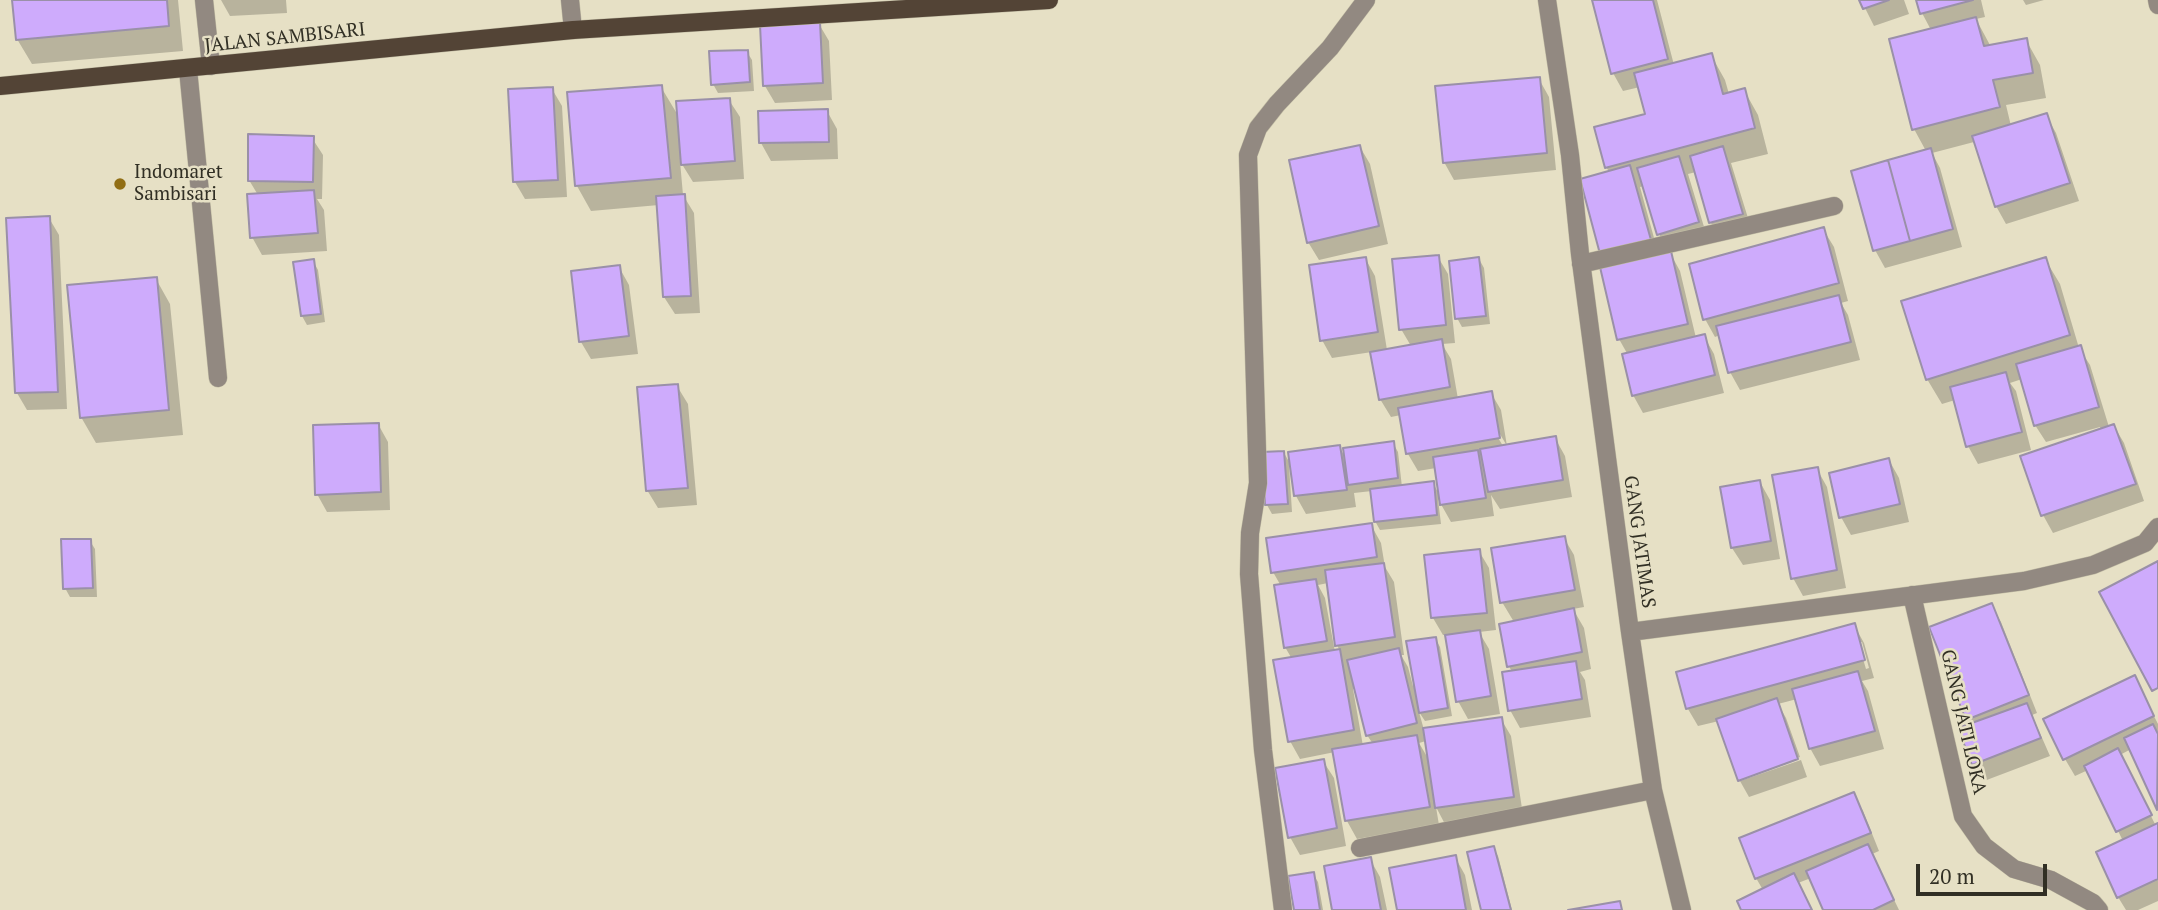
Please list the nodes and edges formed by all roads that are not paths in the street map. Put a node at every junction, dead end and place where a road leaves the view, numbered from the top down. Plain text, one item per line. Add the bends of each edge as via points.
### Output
1 (204, 0) edge
2 (570, 0) edge
3 (1049, 0) edge
4 (1366, 0) edge
5 (1547, 0) edge
6 (573, 30) junction
7 (211, 66) junction
8 (188, 69) junction
9 (0, 86) edge
10 (1834, 206) dead end
11 (1581, 264) junction
12 (218, 377) dead end
13 (2158, 527) edge
14 (1912, 595) junction
15 (1630, 632) junction
16 (1653, 790) junction
17 (1360, 848) dead end
18 (1283, 910) edge
19 (1682, 910) edge
20 (2099, 910) edge

1 - 7 street
2 - 6 street
3 - 6 main road, JALAN SAMBISARI
4 - 18 street via 1258,128 1248,155 1258,483 1249,573 1263,750
5 - 11 street, GANG JATIMAS
6 - 7 main road, JALAN SAMBISARI
7 - 8 main road, JALAN SAMBISARI
8 - 9 main road, JALAN SAMBISARI
8 - 12 street
10 - 11 street
11 - 15 street, GANG JATIMAS
13 - 14 street, GANG JATIMAS via 2145,543 2093,565 2024,581
14 - 15 street, GANG JATIMAS
14 - 20 street, GANG JATI LOKA via 1964,816 1984,846 2014,869 2051,880
15 - 16 street
16 - 17 street
16 - 19 street

